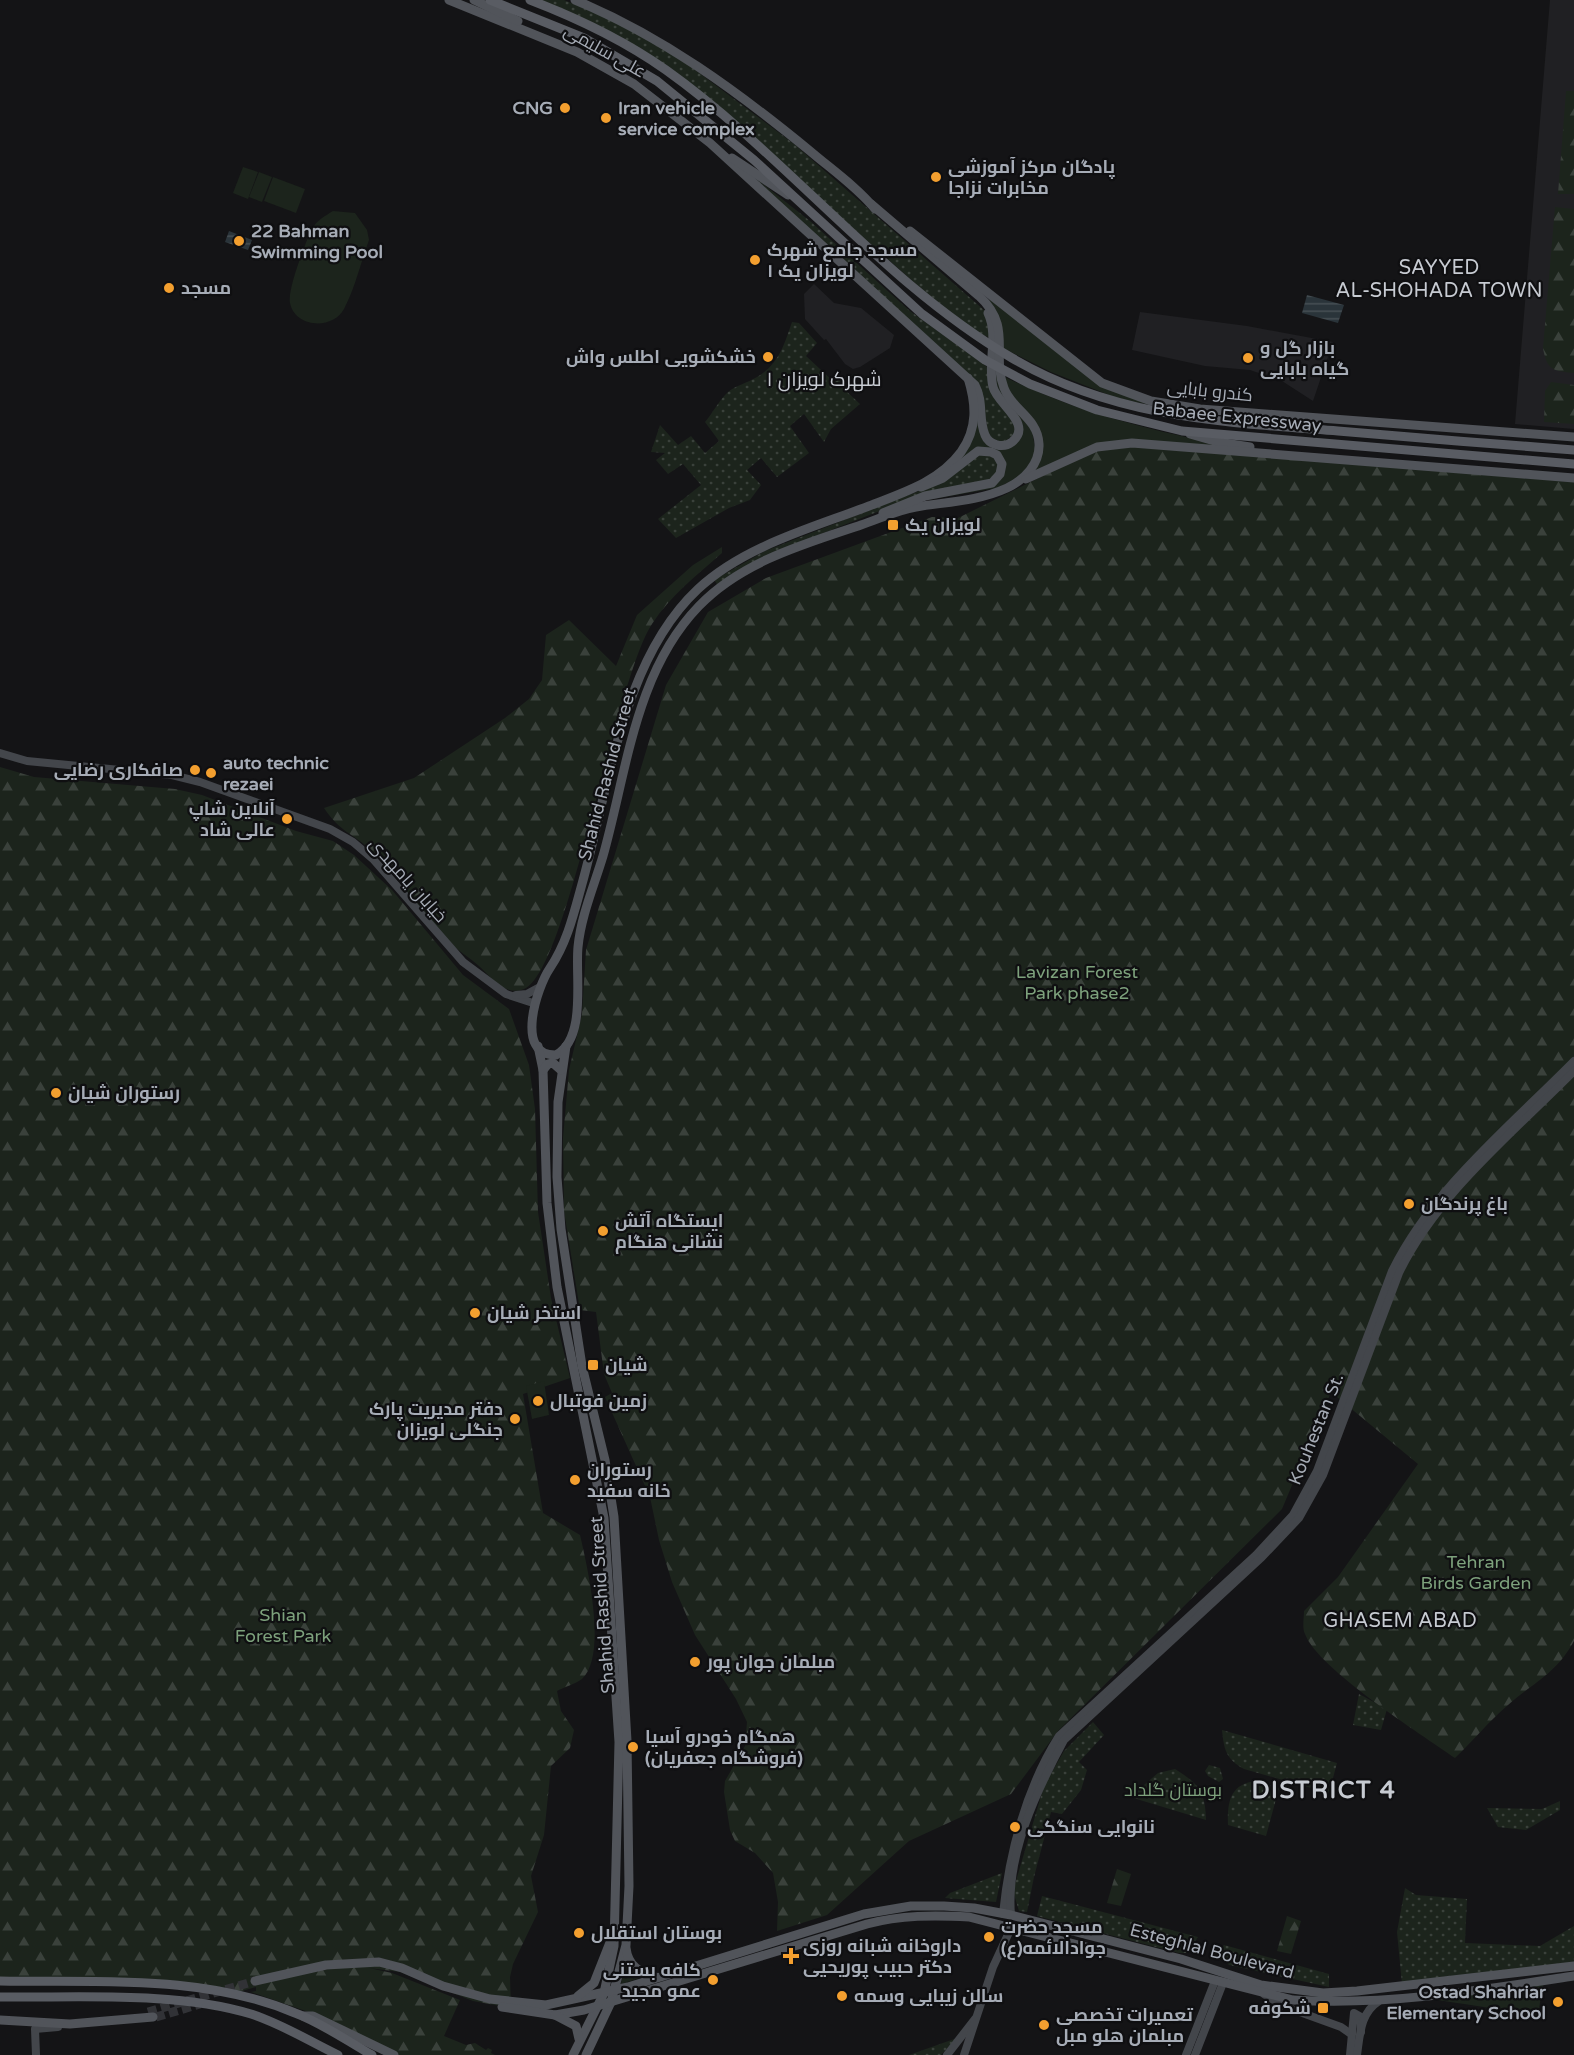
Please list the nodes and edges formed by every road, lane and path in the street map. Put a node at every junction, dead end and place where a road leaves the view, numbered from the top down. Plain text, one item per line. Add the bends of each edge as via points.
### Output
1 (449, 0) edge
2 (474, 0) edge
3 (490, 0) edge
4 (530, 0) edge
5 (575, 0) edge
6 (578, 52) junction
7 (710, 143) junction
8 (798, 201) junction
9 (871, 204) junction
10 (968, 378) junction
11 (1151, 401) junction
12 (1228, 423) junction
13 (1182, 431) junction
14 (1574, 437) edge
15 (1574, 450) edge
16 (1299, 457) junction
17 (1574, 464) edge
18 (1574, 477) edge
19 (1010, 486) junction
20 (917, 488) junction
21 (860, 525) junction
22 (0, 753) edge
23 (538, 988) junction
24 (506, 994) junction
25 (533, 1003) junction
26 (567, 1044) junction
27 (538, 1046) junction
28 (1574, 1061) edge
29 (543, 1070) junction
30 (561, 1070) junction
31 (1574, 1071) edge
32 (1356, 1378) junction
33 (1007, 1914) junction
34 (1007, 1927) junction
35 (615, 1929) junction
36 (626, 1945) junction
37 (1574, 1966) edge
38 (1574, 1976) edge
39 (659, 1978) junction
40 (0, 1981) edge
41 (1219, 1982) junction
42 (615, 1990) junction
43 (604, 1993) junction
44 (1262, 1994) junction
45 (1218, 1995) junction
46 (1209, 1996) junction
47 (0, 1997) edge
48 (1335, 1997) junction
49 (1383, 1998) junction
50 (562, 2002) junction
51 (611, 2002) junction
52 (597, 2006) junction
53 (979, 2012) junction
54 (555, 2015) junction
55 (303, 2016) junction
56 (0, 2017) edge
57 (93, 2023) junction
58 (1361, 2032) junction
59 (1351, 2034) junction
60 (579, 2040) junction
61 (319, 2046) junction
62 (950, 2054) edge
63 (36, 2055) edge
64 (329, 2055) edge
65 (338, 2055) edge
66 (372, 2055) edge
67 (394, 2055) edge
68 (573, 2055) edge
69 (586, 2055) edge
70 (964, 2055) edge
71 (1186, 2055) edge
72 (1195, 2055) edge
73 (1350, 2055) edge
74 (1357, 2055) edge

1 - 6 main road, علی سلیمی
2 - 6 main road
3 - 8 highway, Babaee Expressway via 584,38 657,81
4 - 12 highway, Babaee Expressway via 590,26 665,70 730,122 936,305 1011,357 1101,398 1146,411
5 - 9 main road via 641,31 703,69 780,127
6 - 7 main road, علی سلیمی via 634,84
7 - 8 main road
7 - 10 main road, علی سلیمی
8 - 13 highway, Babaee Expressway via 922,314 985,360 1097,410
9 - 10 main road via 886,223 988,312 992,326 993,388 1018,423 1012,442 999,446 988,439 980,397
9 - 11 main road, کندرو بابایی via 1102,383
9 - 19 main road, Shahid Rashid Street via 980,296 995,315 1003,386 1038,432 1040,446 1031,471
10 - 20 main road, Shahid Rashid Street via 975,408 968,439 951,463
11 - 12 main road
11 - 14 main road, کندرو بابایی via 1200,409
12 - 15 highway, Babaee Expressway
13 - 16 main road
13 - 17 highway, Babaee Expressway
16 - 18 main road
16 - 19 main road via 1112,444 1079,454
19 - 21 main road, Shahid Rashid Street via 988,495 913,508
20 - 21 main road via 943,478 978,451 997,455 1002,464 992,483 919,498
20 - 23 main road, Shahid Rashid Street via 742,559 698,589 670,621 637,680 571,923 558,957
21 - 26 main road, Shahid Rashid Street via 783,553 731,579 693,612 668,645 641,706 586,911 578,945 577,1014
22 - 24 main road, خیابان یامهدی via 27,761 200,782 313,821 353,842 393,879 448,947
23 - 24 main road via 527,994
23 - 25 main road, Shahid Rashid Street
24 - 25 main road
25 - 27 main road, Shahid Rashid Street via 532,1025
26 - 27 main road via 556,1055 549,1055
26 - 30 main road, Shahid Rashid Street
27 - 29 main road, Shahid Rashid Street
28 - 32 main road, Kouhestan St. via 1441,1195 1412,1233 1392,1271
29 - 30 main road via 553,1063
29 - 35 main road, Shahid Rashid Street via 549,1230 607,1541 619,1742
30 - 36 main road, Shahid Rashid Street via 557,1177 561,1229 582,1366 604,1460 616,1540 627,1741
31 - 32 main road, Kouhestan St. via 1427,1224 1399,1273
32 - 33 main road, Kouhestan St. via 1311,1486 1284,1526 1059,1736 1042,1763 1012,1866
33 - 34 main road
33 - 39 main road, Esteghlal Boulevard via 944,1906 891,1909 832,1922
33 - 48 main road, Esteghlal Boulevard via 1181,1959 1261,1985
34 - 41 main road, Esteghlal Boulevard via 1100,1948
34 - 51 main road, Esteghlal Boulevard via 969,1917 892,1918
34 - 53 main road
35 - 43 main road, Shahid Rashid Street
35 - 50 main road via 594,1983 584,1993
36 - 39 main road via 629,1960 637,1969
36 - 42 main road, Shahid Rashid Street
37 - 48 main road, Esteghlal Boulevard
38 - 49 main road, Esteghlal Boulevard
39 - 42 main road, Esteghlal Boulevard
40 - 55 highway via 189,1986 254,1999
41 - 44 main road, Esteghlal Boulevard
41 - 45 main road
41 - 46 main road
42 - 43 main road, Esteghlal Boulevard
42 - 51 main road, Shahid Rashid Street
43 - 50 main road, Esteghlal Boulevard
43 - 52 main road, Shahid Rashid Street
44 - 48 main road, Esteghlal Boulevard via 1293,2000
44 - 59 main road
45 - 46 main road via 1215,1991
45 - 72 main road
46 - 71 main road
47 - 61 highway via 197,2003 251,2014
48 - 49 main road, Esteghlal Boulevard
49 - 58 main road via 1367,2011
50 - 54 main road, Esteghlal Boulevard via 530,2004 490,1999 443,1986 389,1964 364,1961 326,1965 256,1984 333,1969 381,1967 442,1992
51 - 52 main road, Esteghlal Boulevard
51 - 69 main road, Shahid Rashid Street
52 - 54 main road, Esteghlal Boulevard
52 - 60 main road, Shahid Rashid Street
53 - 62 main road
53 - 70 main road
54 - 60 main road via 576,2026
55 - 66 highway
55 - 67 main road via 313,2016
56 - 57 main road
56 - 57 main road via 72,2019 151,2014
57 - 63 main road via 35,2029
58 - 59 main road via 1361,2017 1356,2013 1352,2016
58 - 74 main road
59 - 73 main road
60 - 68 main road, Shahid Rashid Street
61 - 64 main road
61 - 65 highway

